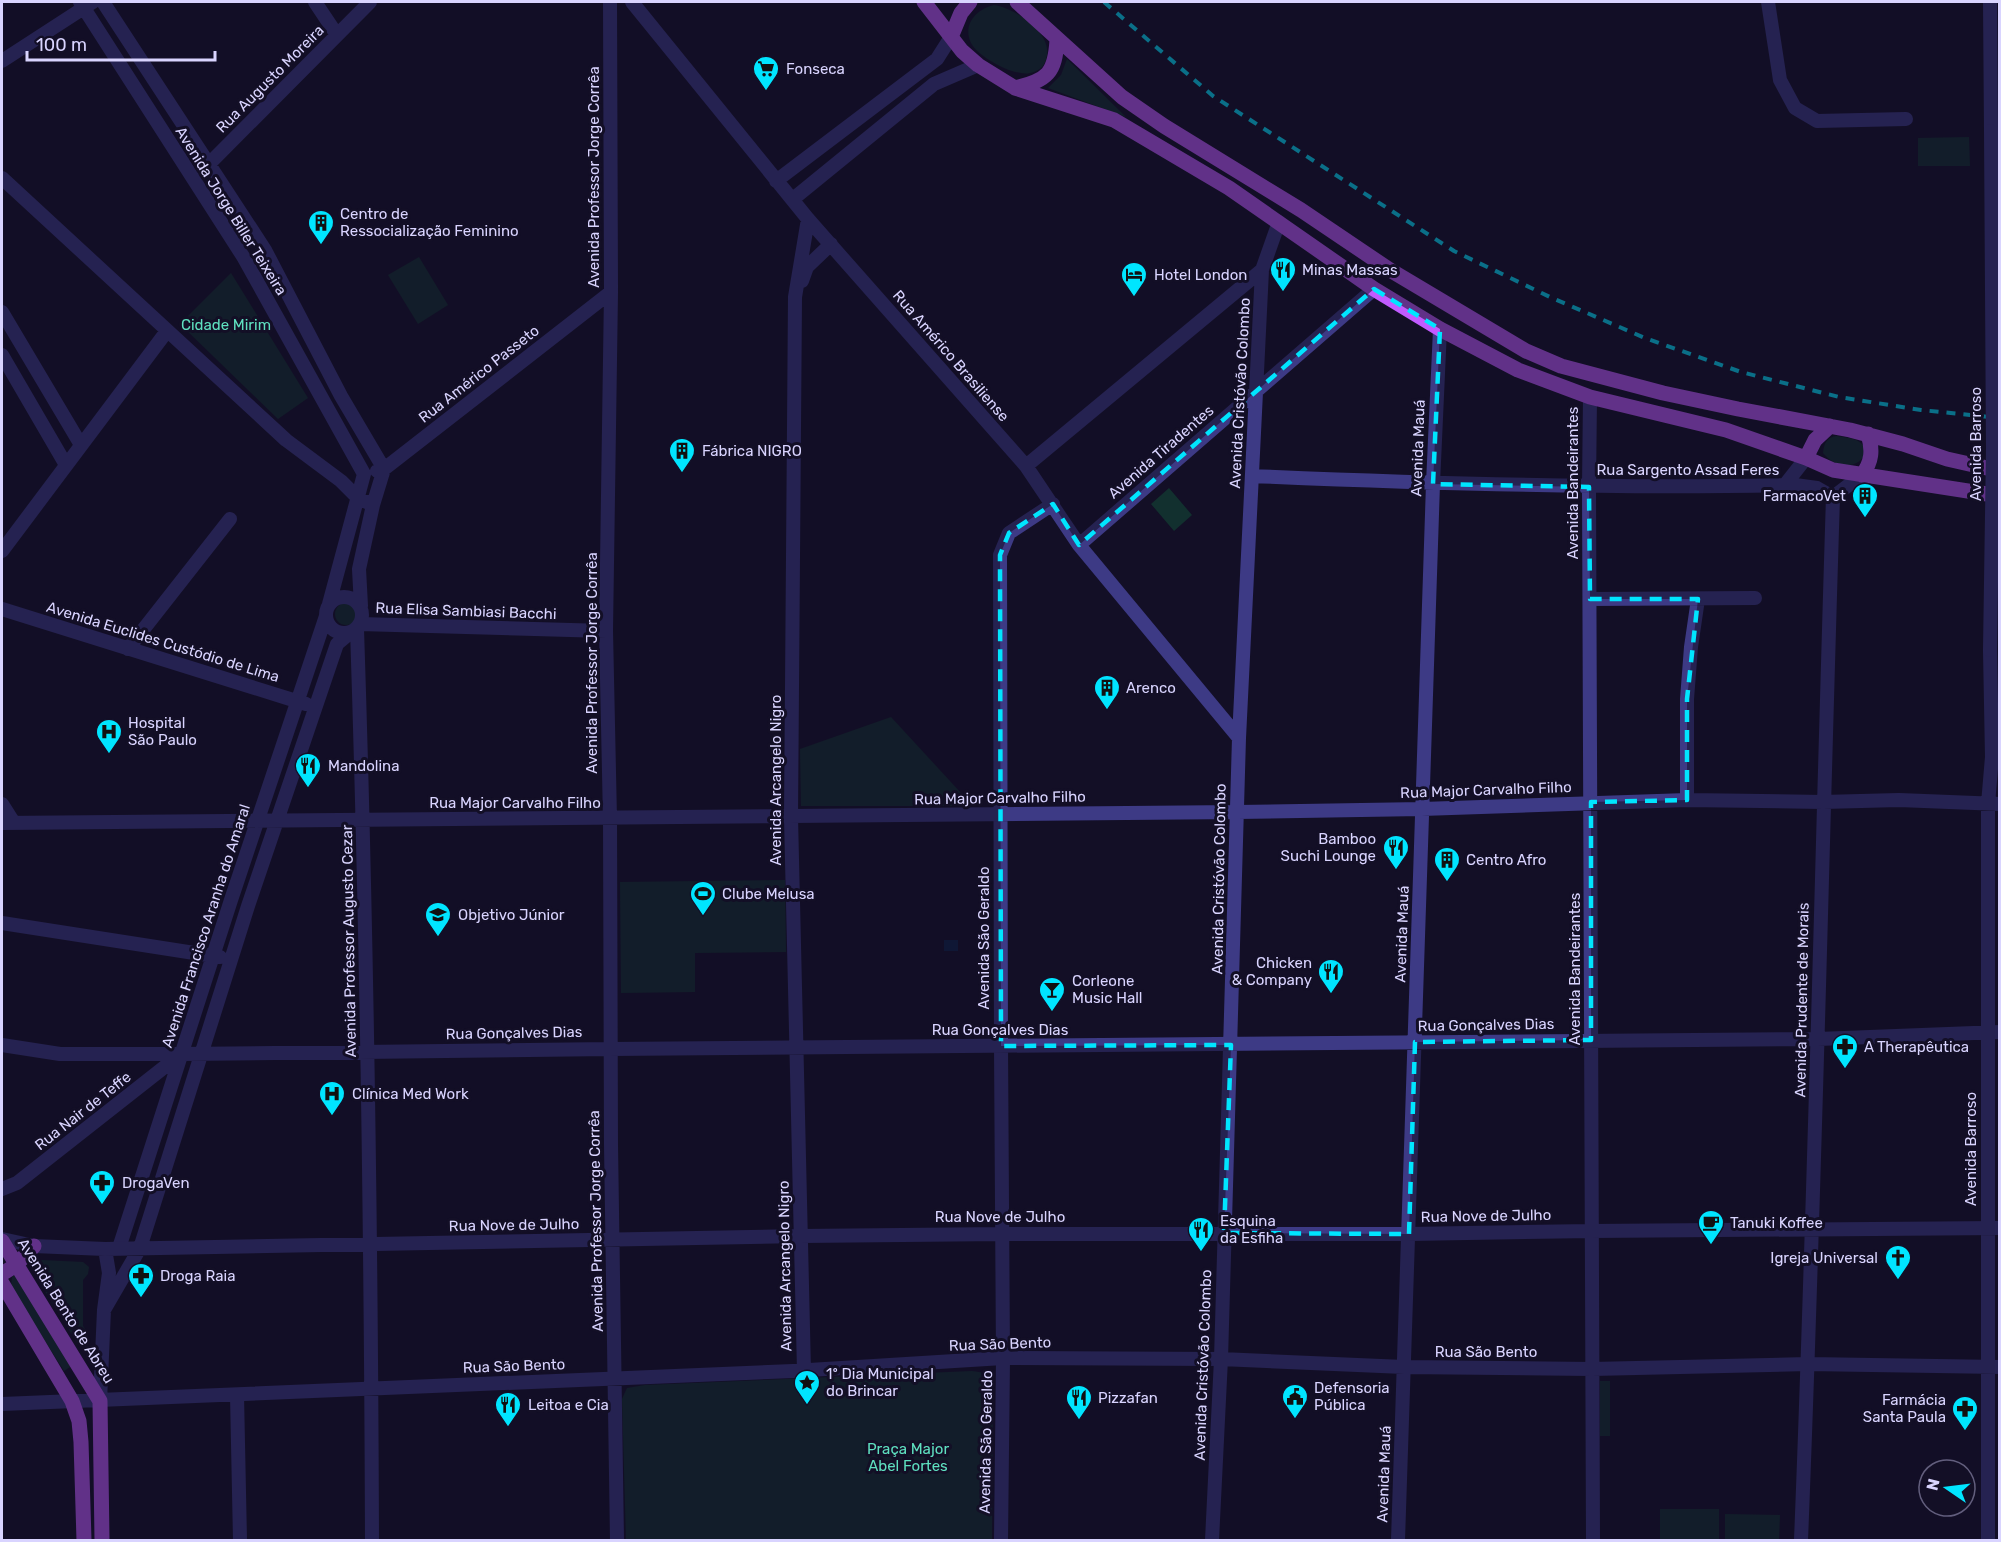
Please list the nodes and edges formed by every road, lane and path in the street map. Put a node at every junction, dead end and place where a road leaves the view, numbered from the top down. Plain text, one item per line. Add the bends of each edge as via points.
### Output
1 (103, 2) edge
2 (315, 2) edge
3 (370, 2) edge
4 (610, 2) edge
5 (632, 2) edge
6 (924, 2) edge
7 (970, 2) edge
8 (1017, 2) edge
9 (1768, 2) edge
10 (1990, 2) edge
11 (86, 4) edge
12 (1995, 17) edge
13 (337, 35) junction
14 (951, 37) junction
15 (1057, 40) junction
16 (2, 61) edge
17 (978, 65) junction
18 (1015, 88) junction
19 (862, 117) junction
20 (1905, 119) dead end
21 (873, 132) junction
22 (209, 164) junction
23 (192, 177) junction
24 (2, 178) edge
25 (776, 181) junction
26 (792, 199) junction
27 (808, 219) junction
28 (1279, 222) junction
29 (831, 244) junction
30 (265, 250) junction
31 (244, 258) junction
32 (1262, 270) junction
33 (1374, 289) junction
34 (611, 292) junction
35 (795, 297) junction
36 (2, 312) edge
37 (1440, 329) junction
38 (167, 332) junction
39 (2, 355) edge
40 (1257, 390) junction
41 (1590, 397) junction
42 (1830, 426) junction
43 (1868, 435) junction
44 (81, 445) junction
45 (1806, 458) junction
46 (66, 465) junction
47 (1026, 466) junction
48 (384, 469) junction
49 (2000, 471) edge
50 (364, 474) junction
51 (1862, 475) junction
52 (1252, 476) junction
53 (1433, 484) junction
54 (1784, 486) junction
55 (1589, 487) junction
56 (2000, 496) edge
57 (1833, 497) junction
58 (358, 498) junction
59 (1053, 504) junction
60 (373, 505) junction
61 (230, 519) dead end
62 (1079, 545) junction
63 (2, 551) edge
64 (1755, 598) dead end
65 (1590, 599) junction
66 (1698, 599) junction
67 (361, 606) junction
68 (2, 609) edge
69 (327, 610) junction
70 (356, 628) junction
71 (606, 631) junction
72 (128, 649) junction
73 (297, 702) junction
74 (315, 707) junction
75 (1239, 738) junction
76 (1992, 757) junction
77 (2000, 777) edge
78 (1687, 800) junction
79 (1591, 802) junction
80 (1823, 802) junction
81 (2, 804) edge
82 (1994, 804) edge
83 (1422, 810) junction
84 (1237, 812) junction
85 (1000, 814) junction
86 (791, 817) junction
87 (363, 819) junction
88 (610, 819) junction
89 (257, 821) junction
90 (276, 821) junction
91 (8, 823) edge
92 (231, 900) junction
93 (248, 906) junction
94 (2, 923) edge
95 (213, 956) junction
96 (231, 957) junction
97 (1994, 1032) edge
98 (1818, 1039) junction
99 (1592, 1040) junction
100 (1415, 1042) junction
101 (2, 1045) edge
102 (1231, 1045) junction
103 (1001, 1046) junction
104 (797, 1047) junction
105 (610, 1048) junction
106 (367, 1051) junction
107 (200, 1053) junction
108 (182, 1054) junction
109 (2, 1189) edge
110 (1994, 1228) edge
111 (1812, 1230) junction
112 (1592, 1231) junction
113 (1224, 1233) junction
114 (1002, 1234) junction
115 (1409, 1234) junction
116 (801, 1236) junction
117 (612, 1239) junction
118 (2, 1240) edge
119 (369, 1245) junction
120 (34, 1246) junction
121 (112, 1248) junction
122 (140, 1248) junction
123 (16, 1265) junction
124 (2, 1274) edge
125 (2, 1282) edge
126 (104, 1310) junction
127 (1004, 1358) junction
128 (1221, 1359) junction
129 (1808, 1365) junction
130 (1404, 1367) junction
131 (1994, 1367) edge
132 (1592, 1369) junction
133 (804, 1371) junction
134 (615, 1378) junction
135 (371, 1388) junction
136 (237, 1395) junction
137 (72, 1401) junction
138 (100, 1401) junction
139 (2, 1404) edge
140 (84, 1540) edge
141 (102, 1540) edge
142 (240, 1540) edge
143 (372, 1540) edge
144 (617, 1540) edge
145 (1001, 1540) edge
146 (1212, 1540) edge
147 (1398, 1540) edge
148 (1593, 1540) edge
149 (1801, 1540) edge
150 (1988, 1540) edge

1 - 22 street, Avenida Jorge Biller Teixeira
2 - 13 street
3 - 13 street, Rua Augusto Moreira
4 - 34 street, Avenida Professor Jorge Corrêa
5 - 25 street, Rua Américo Brasiliense
6 - 14 main road
7 - 14 main road
8 - 15 main road
9 - 20 street via 1780,80 1795,108 1817,121
10 - 12 street, Avenida Barroso
11 - 16 street
11 - 23 street, Avenida Jorge Biller Teixeira
12 - 76 street, Avenida Barroso, bridge via 1991,131
13 - 22 street, Rua Augusto Moreira
14 - 17 main road
14 - 19 street via 937,59
15 - 18 main road via 1056,62 1048,72 1036,83
15 - 42 main road via 1122,97 1164,126 1526,351 1561,366 1667,394
17 - 18 main road
17 - 21 street via 934,84
18 - 28 main road via 1114,120
19 - 21 street
19 - 25 street
21 - 26 street
22 - 23 street, Rua Augusto Moreira
22 - 30 street, Avenida Jorge Biller Teixeira
23 - 31 street, Avenida Jorge Biller Teixeira
24 - 38 street
25 - 26 street, Rua Américo Brasiliense
26 - 27 street, Rua Américo Brasiliense
27 - 29 street, Rua Américo Brasiliense
27 - 35 street, Avenida Arcangelo Nigro
28 - 32 street, Avenida Cristóvão Colombo
28 - 33 main road
29 - 35 street, Avenida Arcangelo Nigro via 807,267
29 - 47 street, Rua Américo Brasiliense
30 - 31 street
30 - 48 street, Avenida Jorge Biller Teixeira
31 - 50 street, Avenida Jorge Biller Teixeira
32 - 40 street, Avenida Cristóvão Colombo
32 - 47 street
33 - 37 main road
33 - 40 street, Avenida Tiradentes
34 - 48 street, Rua Américo Passeto
34 - 71 street, Avenida Professor Jorge Corrêa
35 - 86 street, Avenida Arcangelo Nigro
36 - 44 street
37 - 41 main road via 1518,370
37 - 53 street, Avenida Mauá
38 - 44 street
38 - 58 street via 286,440
39 - 46 street
40 - 52 street, Avenida Cristóvão Colombo
40 - 62 street, Avenida Tiradentes
41 - 45 main road via 1726,430
41 - 55 street, Avenida Bandeirantes
42 - 43 main road
42 - 45 main road via 1815,440
43 - 49 main road
43 - 51 main road via 1872,445 1870,461
44 - 46 street
45 - 51 main road via 1833,470
45 - 54 street
46 - 63 street
47 - 59 street, Rua Américo Brasiliense
48 - 50 street, Rua Américo Passeto
48 - 60 street
50 - 58 street, Avenida Francisco Aranha do Amaral
51 - 56 main road
51 - 57 street
52 - 53 street, Rua Sargento Assad Feres
52 - 75 street, Avenida Cristóvão Colombo
53 - 55 street, Rua Sargento Assad Feres
53 - 83 street, Avenida Mauá
54 - 55 street, Rua Sargento Assad Feres
54 - 57 street, Rua Sargento Assad Feres via 1817,488
55 - 65 street, Avenida Bandeirantes
57 - 80 street, Avenida Prudente de Morais
58 - 60 street
58 - 69 street, Avenida Francisco Aranha do Amaral
59 - 62 street, Rua Américo Brasiliense
59 - 85 street, Avenida São Geraldo via 1009,533 1000,555
60 - 67 street via 359,569
61 - 72 street
62 - 75 street, Rua Américo Brasiliense
64 - 66 street
65 - 66 street
65 - 79 street, Avenida Bandeirantes
66 - 78 street via 1687,699
67 - 69 street via 345,596
67 - 70 street via 363,615
68 - 72 street, Avenida Euclides Custódio de Lima
69 - 70 street via 334,630 345,634
69 - 73 street, Avenida Francisco Aranha do Amaral
70 - 71 street, Rua Elisa Sambiasi Bacchi
70 - 74 street via 337,644
70 - 87 street, Avenida Professor Augusto Cezar
71 - 88 street, Avenida Professor Jorge Corrêa
72 - 73 street, Avenida Euclides Custódio de Lima
73 - 74 street, Avenida Euclides Custódio de Lima
73 - 89 street, Avenida Francisco Aranha do Amaral
74 - 90 street
75 - 84 street, Avenida Cristóvão Colombo
76 - 77 street, Avenida Barroso
76 - 82 street, Avenida Barroso
78 - 79 street, Rua Major Carvalho Filho
78 - 80 street, Rua Major Carvalho Filho
79 - 83 street, Rua Major Carvalho Filho
79 - 99 street, Avenida Bandeirantes
80 - 82 street, Rua Major Carvalho Filho
80 - 98 street, Avenida Prudente de Morais
81 - 91 street
82 - 97 street, Avenida Barroso
83 - 84 street, Rua Major Carvalho Filho
83 - 100 street, Avenida Mauá
84 - 85 street, Rua Major Carvalho Filho
84 - 102 street, Avenida Cristóvão Colombo
85 - 86 street, Rua Major Carvalho Filho
85 - 103 street, Avenida São Geraldo
86 - 88 street, Rua Major Carvalho Filho
86 - 104 street, Avenida Arcangelo Nigro
87 - 88 street, Rua Major Carvalho Filho
87 - 90 street, Rua Major Carvalho Filho
87 - 106 street, Avenida Professor Augusto Cezar
88 - 105 street, Avenida Professor Jorge Corrêa
89 - 90 street, Rua Major Carvalho Filho
89 - 91 street, Rua Major Carvalho Filho
89 - 92 street, Avenida Francisco Aranha do Amaral
90 - 93 street
92 - 93 street
92 - 95 street, Avenida Francisco Aranha do Amaral
93 - 96 street
94 - 95 street
95 - 96 street
95 - 108 street, Avenida Francisco Aranha do Amaral
96 - 107 street
97 - 98 street, Rua Gonçalves Dias
97 - 110 street, Avenida Barroso
98 - 99 street, Rua Gonçalves Dias
98 - 111 street, Avenida Prudente de Morais
99 - 100 street, Rua Gonçalves Dias
99 - 112 street, Avenida Bandeirantes
100 - 102 street, Rua Gonçalves Dias
100 - 115 street, Avenida Mauá
101 - 108 street, Rua Gonçalves Dias via 60,1054
102 - 103 street, Rua Gonçalves Dias
102 - 113 street, Avenida Cristóvão Colombo
103 - 104 street, Rua Gonçalves Dias
103 - 114 street, Avenida São Geraldo
104 - 105 street, Rua Gonçalves Dias
104 - 116 street, Avenida Arcangelo Nigro
105 - 106 street, Rua Gonçalves Dias
105 - 117 street, Avenida Professor Jorge Corrêa
106 - 107 street, Rua Gonçalves Dias
106 - 119 street, Avenida Professor Augusto Cezar
107 - 108 street, Rua Gonçalves Dias
107 - 122 street
108 - 109 street, Rua Nair de Teffe via 17,1183
108 - 121 street, Avenida Francisco Aranha do Amaral
110 - 111 street, Rua Nove de Julho
110 - 131 street, Avenida Barroso
111 - 112 street, Rua Nove de Julho
111 - 129 street, Avenida Prudente de Morais
112 - 115 street, Rua Nove de Julho
112 - 132 street, Avenida Bandeirantes
113 - 114 street, Rua Nove de Julho
113 - 115 street, Rua Nove de Julho
113 - 128 street, Avenida Cristóvão Colombo
114 - 116 street, Rua Nove de Julho
114 - 127 street, Avenida São Geraldo
115 - 130 street, Avenida Mauá
116 - 117 street, Rua Nove de Julho
116 - 133 street, Avenida Arcangelo Nigro
117 - 119 street, Rua Nove de Julho
117 - 134 street, Avenida Professor Jorge Corrêa
118 - 120 street, Rua Nove de Julho
118 - 123 main road, Avenida Bento de Abreu
119 - 122 street, Rua Nove de Julho
119 - 135 street, Avenida Professor Augusto Cezar
120 - 121 street, Rua Nove de Julho
120 - 123 main road
121 - 122 street, Rua Nove de Julho
121 - 126 street
122 - 126 street
123 - 124 main road
123 - 138 main road, Avenida Bento de Abreu
125 - 137 main road
126 - 138 street
127 - 128 street, Rua São Bento
127 - 133 street, Rua São Bento
127 - 145 street, Avenida São Geraldo
128 - 130 street, Rua São Bento
128 - 146 street, Avenida Cristóvão Colombo
129 - 131 street, Rua São Bento
129 - 132 street, Rua São Bento
129 - 149 street, Avenida Prudente de Morais
130 - 132 street, Rua São Bento
130 - 147 street, Avenida Mauá
131 - 150 street, Avenida Barroso
132 - 148 street, Avenida Bandeirantes
133 - 134 street, Rua São Bento
134 - 135 street, Rua São Bento
134 - 144 street, Avenida Professor Jorge Corrêa
135 - 136 street, Rua São Bento
135 - 143 street, Avenida Professor Augusto Cezar
136 - 138 street, Rua São Bento
136 - 142 street
137 - 138 street, Rua São Bento
137 - 139 street, Rua São Bento
137 - 140 main road via 81,1442
138 - 141 main road

